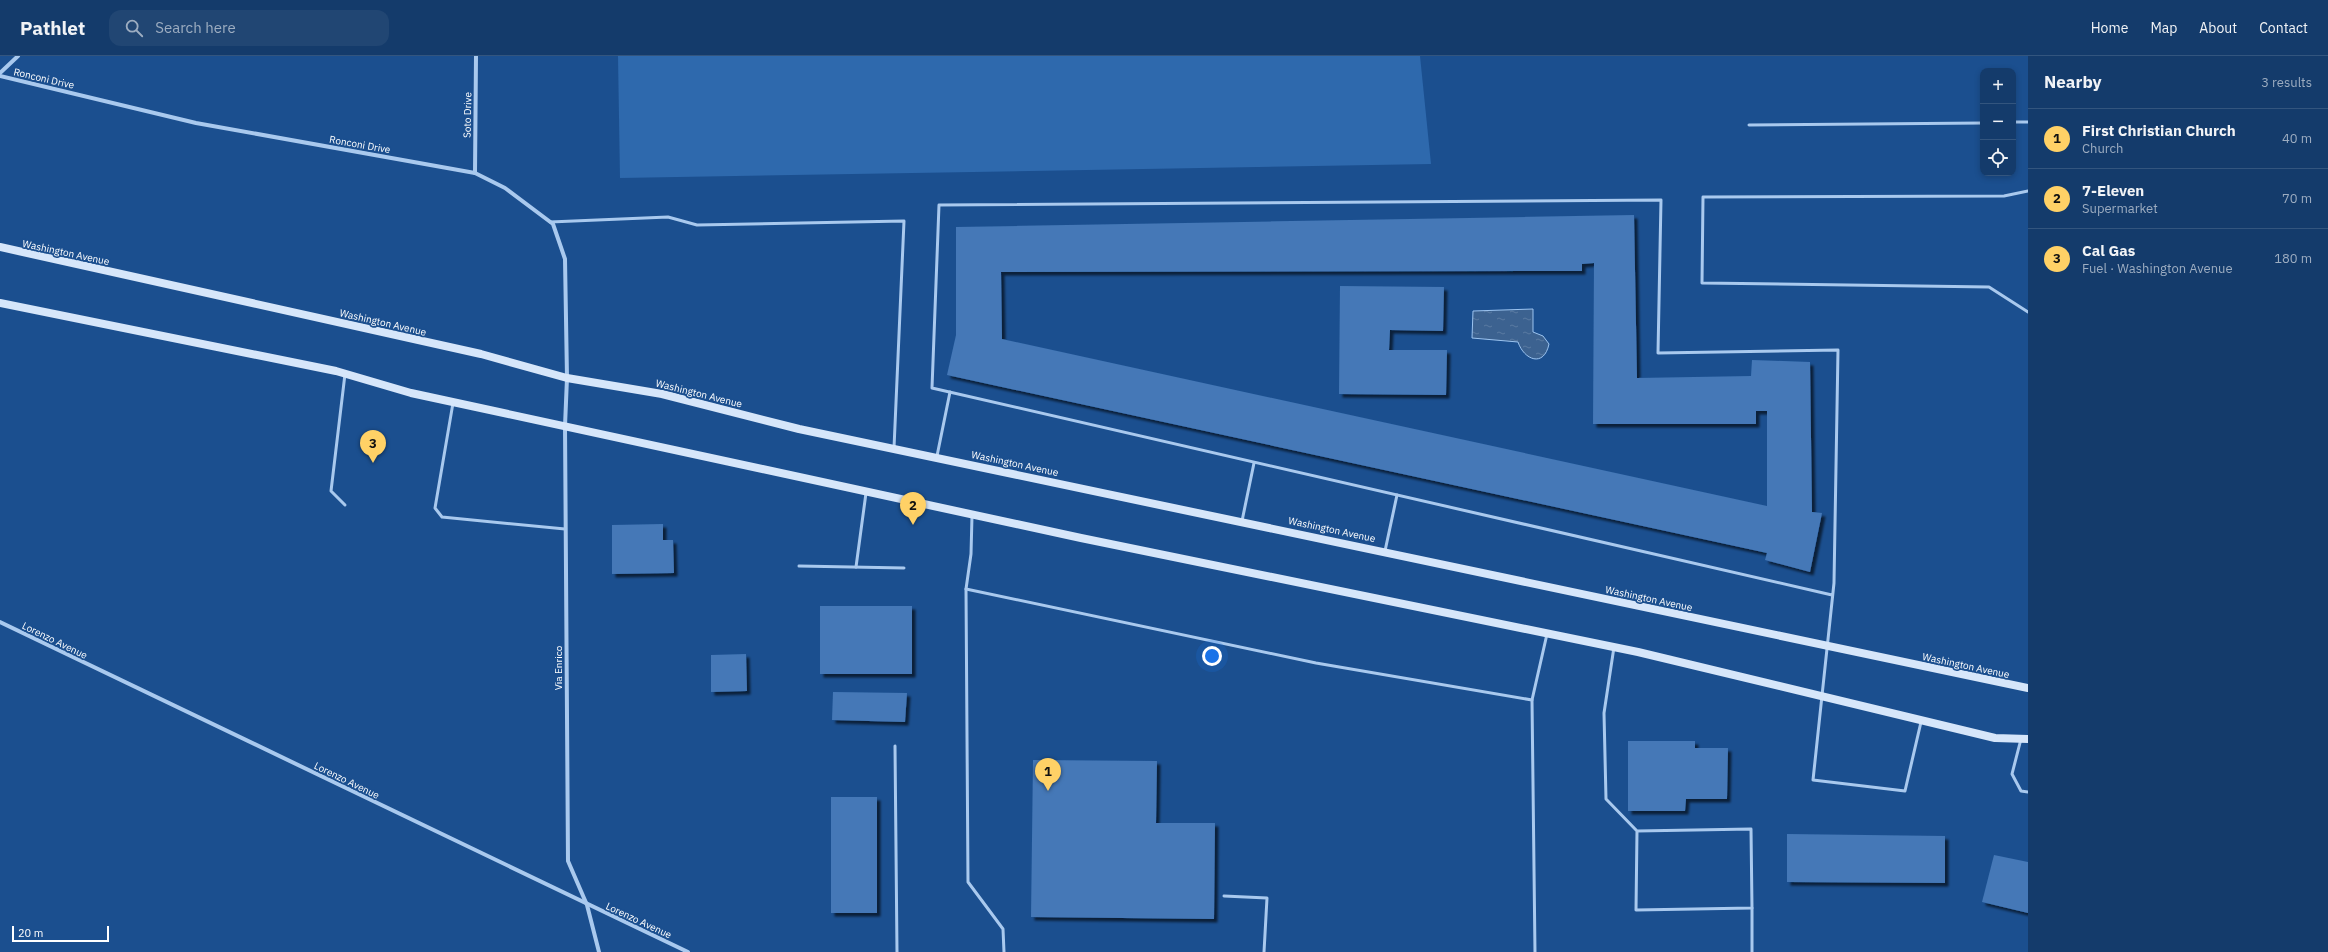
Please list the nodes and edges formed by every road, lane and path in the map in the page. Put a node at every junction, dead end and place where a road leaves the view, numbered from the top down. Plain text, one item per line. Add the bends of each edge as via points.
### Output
1 (18, 56) edge
2 (476, 56) edge
3 (0, 75) edge
4 (2016, 122) edge
5 (2028, 122) edge
6 (1980, 123) edge
7 (1749, 125) dead end
8 (475, 173) junction
9 (2028, 191) edge
10 (550, 222) junction
11 (0, 247) edge
12 (0, 303) edge
13 (2028, 312) edge
14 (345, 374) junction
15 (567, 378) junction
16 (950, 392) junction
17 (453, 402) junction
18 (565, 426) junction
19 (894, 448) junction
20 (936, 457) junction
21 (1254, 463) junction
22 (866, 490) junction
23 (1397, 495) junction
24 (345, 506) dead end
25 (972, 514) junction
26 (1242, 521) junction
27 (565, 529) junction
28 (1385, 551) junction
29 (798, 566) dead end
30 (856, 567) junction
31 (904, 568) dead end
32 (966, 589) junction
33 (1832, 595) junction
34 (0, 622) edge
35 (1547, 634) junction
36 (1827, 646) junction
37 (1614, 647) junction
38 (2028, 688) edge
39 (1820, 697) junction
40 (1532, 700) junction
41 (1922, 720) junction
42 (2024, 739) edge
43 (894, 746) dead end
44 (2028, 792) edge
45 (1637, 831) junction
46 (1224, 896) dead end
47 (587, 905) junction
48 (1752, 908) junction
49 (599, 952) edge
50 (688, 952) edge
51 (897, 952) edge
52 (1004, 952) edge
53 (1264, 952) edge
54 (1535, 952) edge
55 (1752, 952) edge

1 - 3 street
2 - 8 street, Soto Drive
3 - 8 street, Ronconi Drive via 196,123
4 - 5 lane
6 - 7 lane
8 - 10 street, Ronconi Drive via 505,188
9 - 13 lane via 2004,196 1703,197 1702,283 1989,287
10 - 15 street via 565,259
10 - 19 lane via 668,217 697,225 904,221
11 - 15 main road, Washington Avenue via 482,354
12 - 14 main road
14 - 17 main road via 410,393
14 - 24 lane via 332,491
15 - 18 street, Via Enrico
15 - 19 main road, Washington Avenue via 662,394 799,429
16 - 20 lane
16 - 21 lane
16 - 33 lane via 932,388 940,205 1661,200 1658,353 1838,350
17 - 18 main road
17 - 27 lane via 435,508 442,517
18 - 22 main road
18 - 27 street, Via Enrico
19 - 20 main road, Washington Avenue
20 - 26 main road, Washington Avenue
21 - 23 lane
21 - 26 lane
22 - 25 main road
22 - 30 lane
23 - 28 lane
23 - 33 lane
25 - 32 lane via 971,554
25 - 35 main road
26 - 28 main road, Washington Avenue
27 - 47 street, Via Enrico via 568,861
28 - 36 main road, Washington Avenue
29 - 30 lane
30 - 31 lane
32 - 40 lane via 1316,663
32 - 52 lane via 968,882 1003,929
33 - 36 lane
34 - 47 street, Lorenzo Avenue
35 - 37 main road
35 - 40 lane
36 - 38 main road, Washington Avenue
36 - 39 lane
37 - 39 main road
37 - 45 lane via 1604,713 1606,799
39 - 41 main road
39 - 41 lane via 1813,780 1905,790
40 - 54 lane
41 - 42 main road via 1995,738
42 - 44 lane via 2012,774 2021,791
43 - 51 lane
45 - 48 lane via 1751,829
45 - 48 lane via 1636,910
46 - 53 lane via 1266,898
47 - 49 street, Via Enrico
47 - 50 street, Lorenzo Avenue
48 - 55 lane

